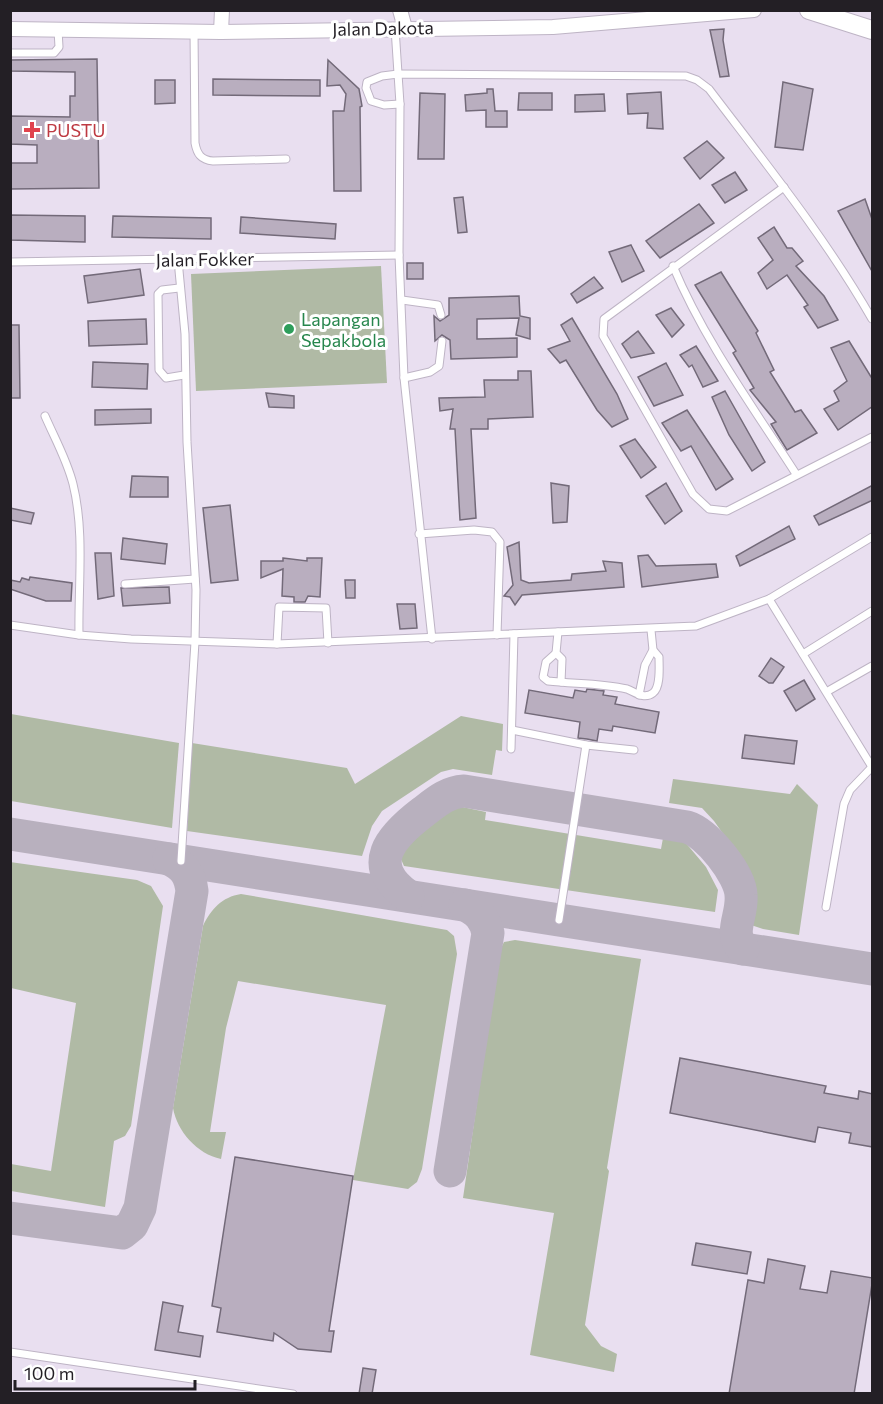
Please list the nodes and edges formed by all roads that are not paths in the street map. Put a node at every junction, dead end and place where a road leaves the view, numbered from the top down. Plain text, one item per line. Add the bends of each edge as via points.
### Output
1 (222, 10) edge
2 (400, 10) edge
3 (754, 10) edge
4 (810, 10) edge
5 (400, 28) junction
6 (10, 29) edge
7 (58, 30) junction
8 (194, 30) junction
9 (873, 30) edge
10 (221, 32) junction
11 (10, 53) edge
12 (398, 74) junction
13 (400, 104) junction
14 (286, 159) dead end
15 (784, 187) junction
16 (399, 255) junction
17 (178, 260) junction
18 (10, 262) edge
19 (673, 266) junction
20 (179, 288) junction
21 (402, 300) junction
22 (441, 315) dead end
23 (873, 319) edge
24 (442, 341) dead end
25 (184, 375) junction
26 (404, 378) junction
27 (45, 416) dead end
28 (873, 437) edge
29 (796, 474) junction
30 (419, 534) junction
31 (873, 537) edge
32 (195, 579) junction
33 (125, 584) dead end
34 (769, 599) junction
35 (873, 612) edge
36 (10, 625) edge
37 (651, 630) junction
38 (558, 632) junction
39 (514, 634) junction
40 (79, 635) junction
41 (497, 635) junction
42 (432, 639) junction
43 (195, 642) junction
44 (328, 643) junction
45 (277, 644) junction
46 (653, 650) junction
47 (556, 652) junction
48 (803, 654) junction
49 (873, 666) edge
50 (561, 682) junction
51 (828, 692) junction
52 (639, 695) junction
53 (512, 730) junction
54 (586, 745) junction
55 (511, 749) dead end
56 (634, 750) dead end
57 (872, 767) edge
58 (181, 861) dead end
59 (826, 907) dead end
60 (559, 920) dead end
61 (10, 1352) edge
62 (291, 1393) edge

1 - 10 street
2 - 5 street
3 - 5 street, Jalan Dakota via 553,27
4 - 9 street
5 - 10 street, Jalan Dakota
5 - 12 lane
6 - 7 street, Jalan Dakota
7 - 8 street, Jalan Dakota
7 - 11 lane via 59,47 54,53
8 - 10 street, Jalan Dakota
8 - 14 lane via 195,143 199,155 213,161
12 - 13 lane
12 - 13 lane via 371,79 366,88 376,103
12 - 15 lane via 686,76 709,89
13 - 16 lane
15 - 19 lane
15 - 23 lane via 848,276
16 - 17 lane, Jalan Fokker
16 - 21 lane
17 - 18 lane, Jalan Fokker
17 - 20 lane
19 - 29 lane via 713,342
19 - 29 lane via 604,319 603,336 630,388 693,494 709,509 727,511
20 - 25 lane via 185,334
20 - 25 lane via 162,290 156,300 159,370 166,378
21 - 22 lane via 438,305
21 - 26 lane
24 - 26 lane via 439,366
25 - 32 lane
26 - 30 lane
27 - 40 lane via 67,465 81,529
28 - 29 lane
30 - 41 lane via 474,530 492,532 500,542
30 - 42 lane
31 - 34 lane
32 - 33 lane
32 - 43 lane
34 - 37 lane via 696,626
34 - 48 lane
35 - 48 lane
36 - 40 lane
37 - 38 lane
37 - 46 lane
38 - 39 lane
38 - 47 lane
39 - 41 lane
39 - 53 lane
40 - 43 lane
41 - 42 lane
42 - 44 lane
43 - 45 lane
43 - 58 lane
44 - 45 lane
44 - 45 lane via 326,608 279,607
46 - 52 lane via 645,665
46 - 52 lane via 659,657 656,691
47 - 50 lane via 562,659
47 - 50 lane via 546,662 543,677
48 - 51 lane
49 - 51 lane
50 - 52 lane via 589,683
51 - 57 lane
53 - 54 lane
53 - 55 lane
54 - 56 lane
54 - 60 lane
57 - 59 lane via 850,789 844,804
61 - 62 lane

